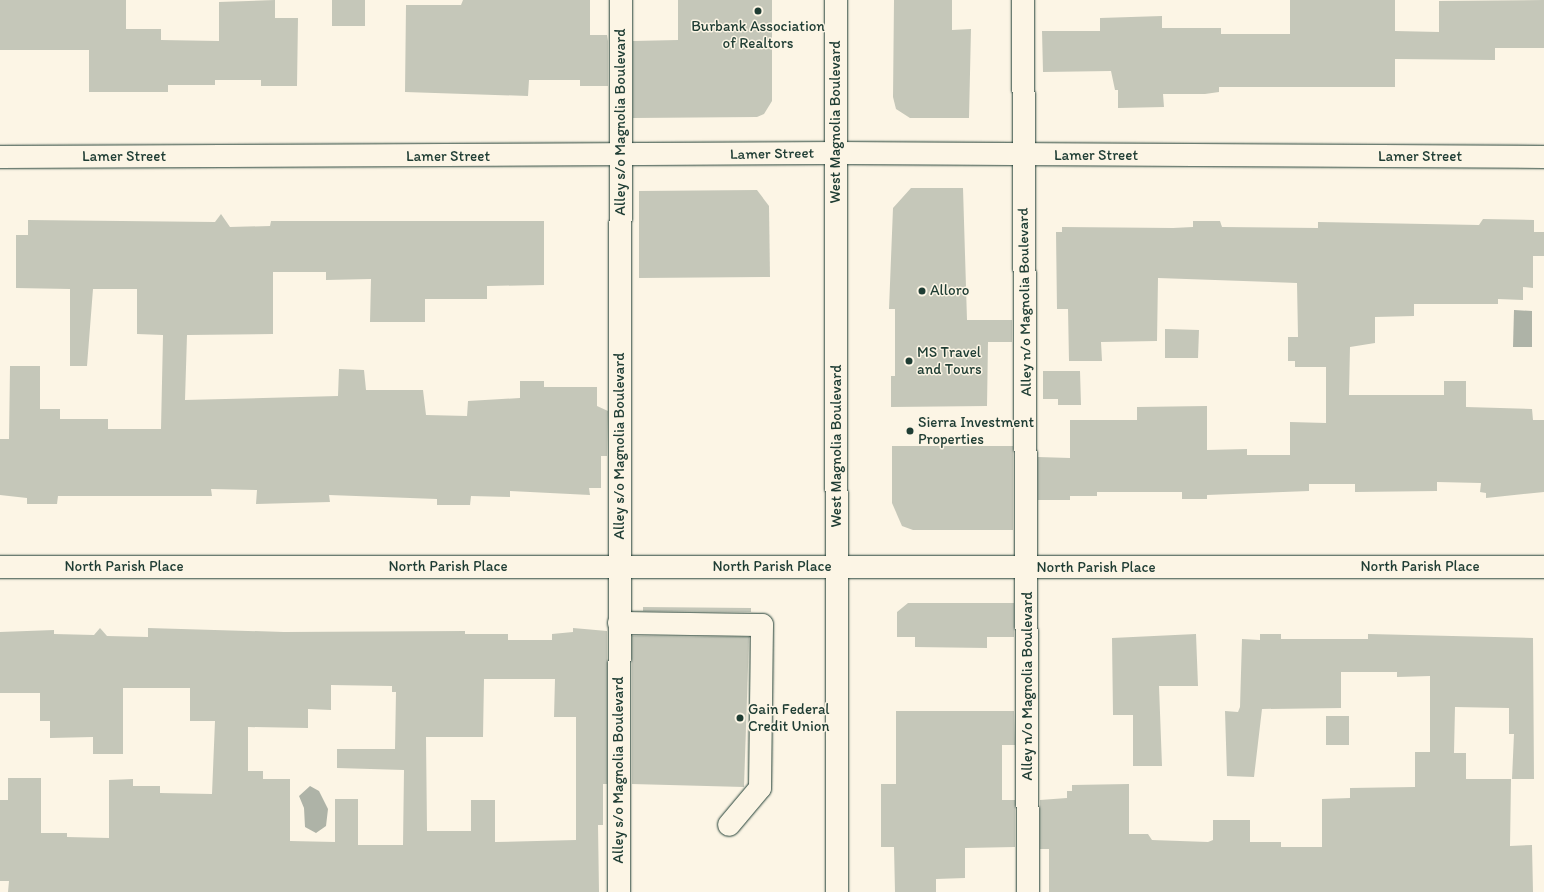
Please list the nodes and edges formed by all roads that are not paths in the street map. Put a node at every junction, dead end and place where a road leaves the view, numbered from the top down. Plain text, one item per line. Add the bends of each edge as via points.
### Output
1 (621, 0) edge
2 (836, 0) edge
3 (1023, 0) edge
4 (836, 153) junction
5 (621, 156) junction
6 (1023, 156) junction
7 (0, 157) edge
8 (1544, 157) edge
9 (620, 567) junction
10 (837, 567) junction
11 (1544, 567) edge
12 (0, 568) edge
13 (1028, 568) junction
14 (618, 623) junction
15 (729, 826) dead end
16 (619, 892) edge
17 (837, 892) edge
18 (1028, 892) edge

1 - 5 street, Alley s/o Magnolia Boulevard
2 - 4 street, West Magnolia Boulevard
3 - 6 street, Alley n/o Magnolia Boulevard
4 - 5 street, Lamer Street
4 - 6 street, Lamer Street
4 - 10 street, West Magnolia Boulevard
5 - 7 street, Lamer Street
5 - 9 street, Alley s/o Magnolia Boulevard
6 - 8 street, Lamer Street
6 - 13 street, Alley n/o Magnolia Boulevard
9 - 10 street, North Parish Place
9 - 12 street, North Parish Place
9 - 14 street, Alley s/o Magnolia Boulevard
10 - 13 street, North Parish Place
10 - 17 street, West Magnolia Boulevard
11 - 13 street, North Parish Place
13 - 18 street, Alley n/o Magnolia Boulevard
14 - 15 street via 762,625 760,788
14 - 16 street, Alley s/o Magnolia Boulevard

